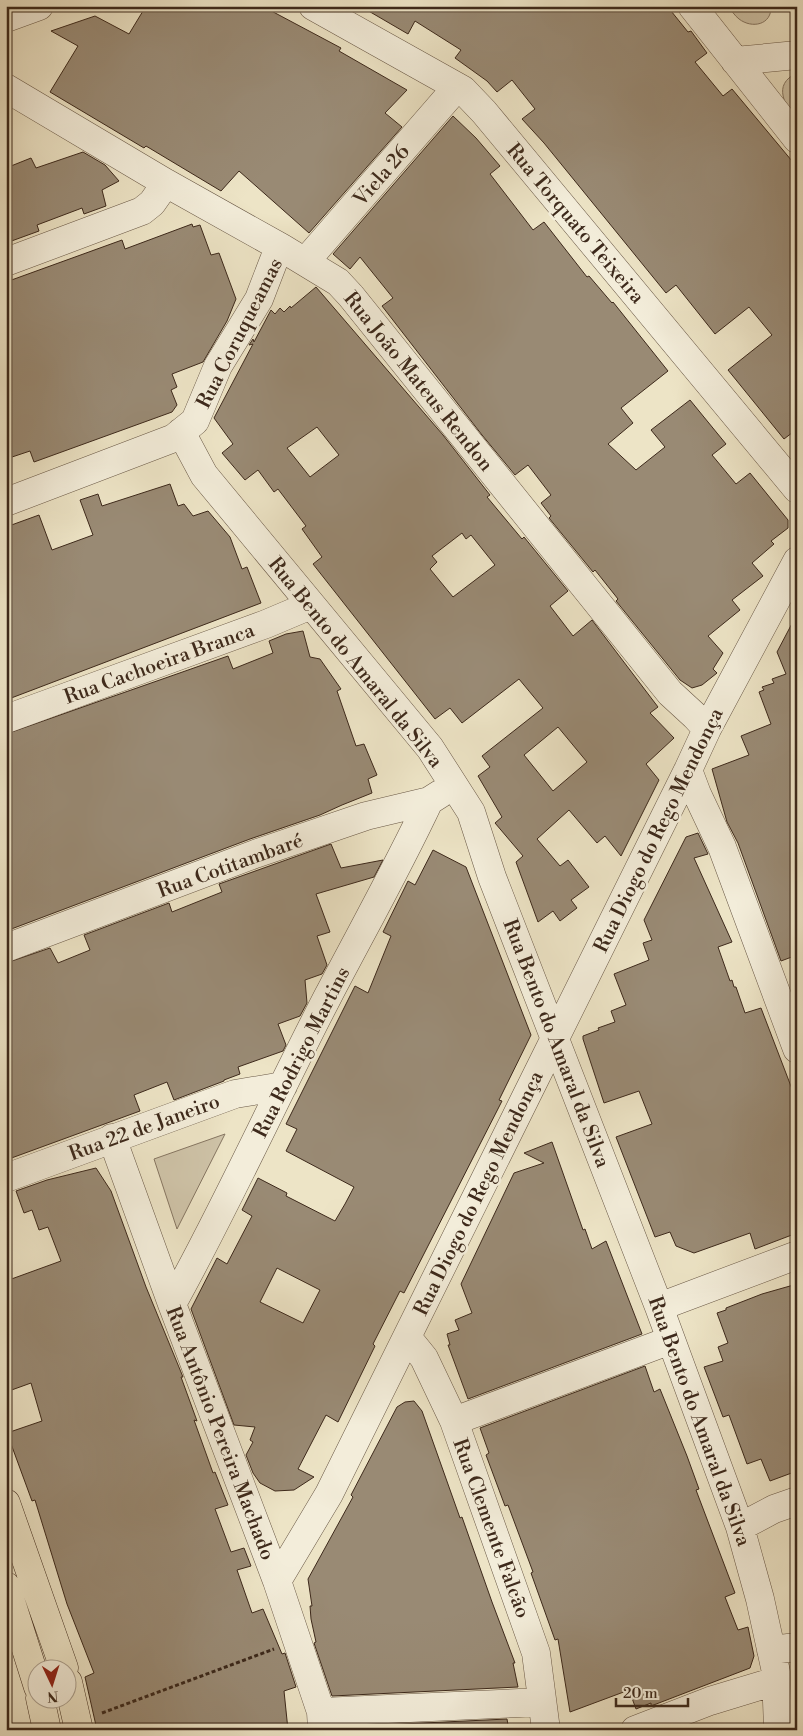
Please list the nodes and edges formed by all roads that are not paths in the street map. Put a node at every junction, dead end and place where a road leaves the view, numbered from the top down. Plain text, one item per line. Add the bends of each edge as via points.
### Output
1 (39, 6) edge
2 (313, 6) edge
3 (692, 6) edge
4 (6, 18) edge
5 (797, 55) edge
6 (735, 61) junction
7 (457, 87) junction
8 (6, 88) edge
9 (797, 139) edge
10 (166, 183) junction
11 (282, 248) junction
12 (6, 262) edge
13 (305, 262) junction
14 (181, 432) junction
15 (797, 489) edge
16 (6, 502) edge
17 (797, 561) edge
18 (311, 605) junction
19 (6, 719) edge
20 (707, 729) junction
21 (688, 770) junction
22 (453, 784) junction
23 (429, 801) junction
24 (6, 948) edge
25 (555, 1036) junction
26 (797, 1049) edge
27 (283, 1086) junction
28 (112, 1138) junction
29 (6, 1178) edge
30 (797, 1255) edge
31 (172, 1304) junction
32 (659, 1307) junction
33 (407, 1336) junction
34 (671, 1340) junction
35 (454, 1422) junction
36 (797, 1501) edge
37 (6, 1503) edge
38 (740, 1527) junction
39 (277, 1581) junction
40 (6, 1586) edge
41 (784, 1648) edge
42 (29, 1658) edge
43 (60, 1658) edge
44 (776, 1681) junction
45 (542, 1702) junction
46 (42, 1708) edge
47 (74, 1708) edge
48 (321, 1721) edge
49 (78, 1726) edge
50 (46, 1730) edge
51 (546, 1730) edge
52 (635, 1730) edge
53 (778, 1730) edge

1 - 4 street
2 - 7 street, Rua Torquato Teixeira
3 - 6 street
5 - 6 street
6 - 9 street
7 - 13 street, Viela 26
7 - 15 street, Rua Torquato Teixeira via 484,112
8 - 10 street, Rua João Mateus Rendon
10 - 11 street, Rua João Mateus Rendon
10 - 12 street via 142,211
11 - 13 street, Rua João Mateus Rendon
11 - 14 street, Rua Coruqueamas via 259,300 218,366 195,421
13 - 20 street, Rua João Mateus Rendon via 338,282 351,296 670,693
14 - 16 street, Rua Coruqueamas via 174,438
14 - 18 street, Rua Bento do Amaral da Silva via 204,475
17 - 20 street, Rua Diogo do Rego Mendonça
18 - 19 street, Rua Cachoeira Branca
18 - 22 street, Rua Bento do Amaral da Silva via 430,748
20 - 21 street, Rua Diogo do Rego Mendonça
21 - 25 street, Rua Diogo do Rego Mendonça
21 - 26 street via 722,848
22 - 23 street, Rua Cotitambaré
22 - 25 street, Rua Bento do Amaral da Silva via 471,812 492,877
23 - 24 street, Rua Cotitambaré via 366,816 264,851
23 - 27 street, Rua Rodrigo Martins
25 - 32 street, Rua Bento do Amaral da Silva
25 - 33 street, Rua Diogo do Rego Mendonça
27 - 28 street, Rua 22 de Janeiro via 235,1094
27 - 31 street, Rua Rodrigo Martins
28 - 29 street, Rua 22 de Janeiro
28 - 31 street, Rua Antônio Pereira Machado
30 - 32 street
31 - 39 street, Rua Antônio Pereira Machado
32 - 34 street, Rua Bento do Amaral da Silva
33 - 35 street, Rua Clemente Falcão via 424,1358
33 - 39 street, Rua Diogo do Rego Mendonça via 329,1494
34 - 35 street
34 - 38 street, Rua Bento do Amaral da Silva
35 - 45 street, Rua Clemente Falcão via 536,1653
36 - 38 street
37 - 43 main road
38 - 41 street, Rua Bento do Amaral da Silva via 760,1599
39 - 48 street, Rua Antônio Pereira Machado
40 - 42 main road
41 - 44 street, Rua Bento do Amaral da Silva
44 - 52 street via 710,1701
44 - 53 street, Rua Bento do Amaral da Silva
45 - 48 street
45 - 51 street, Rua Clemente Falcão
46 - 50 main road
47 - 49 main road

